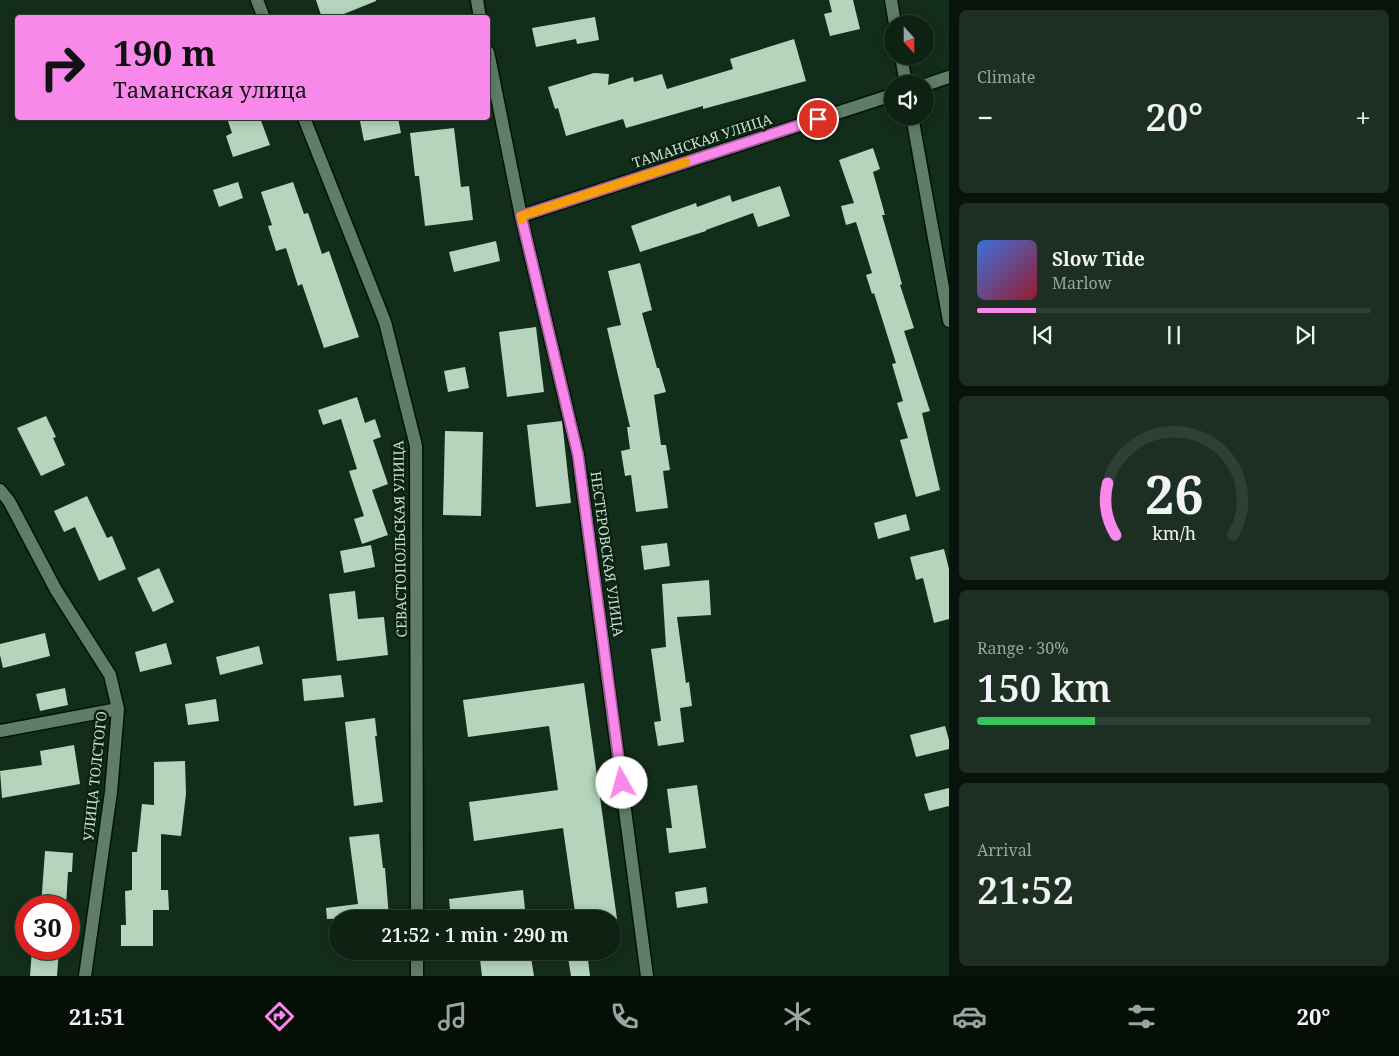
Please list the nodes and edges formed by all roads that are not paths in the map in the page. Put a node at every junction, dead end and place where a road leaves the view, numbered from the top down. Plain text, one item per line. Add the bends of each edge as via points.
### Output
1 (257, 0) edge
2 (477, 0) edge
3 (891, 0) edge
4 (263, 15) edge
5 (480, 15) edge
6 (894, 15) edge
7 (490, 62) edge
8 (949, 77) edge
9 (934, 82) edge
10 (884, 98) edge
11 (305, 120) edge
12 (914, 125) edge
13 (521, 216) junction
14 (949, 321) edge
15 (0, 490) edge
16 (118, 709) junction
17 (0, 731) edge
18 (417, 910) edge
19 (417, 960) edge
20 (85, 976) edge
21 (418, 976) edge
22 (647, 976) edge

1 - 4 street
2 - 5 street
3 - 6 street
7 - 13 street, НЕСТЕРОВСКАЯ УЛИЦА
8 - 9 street
10 - 13 street, ТАМАНСКАЯ УЛИЦА
11 - 18 street, СЕВАСТОПОЛЬСКАЯ УЛИЦА via 385,322 416,446
12 - 14 street
13 - 22 street, НЕСТЕРОВСКАЯ УЛИЦА via 578,455
15 - 16 street, УЛИЦА ТОЛСТОГО via 56,590 110,675
16 - 17 street
16 - 20 street, УЛИЦА ТОЛСТОГО via 111,792
19 - 21 street

